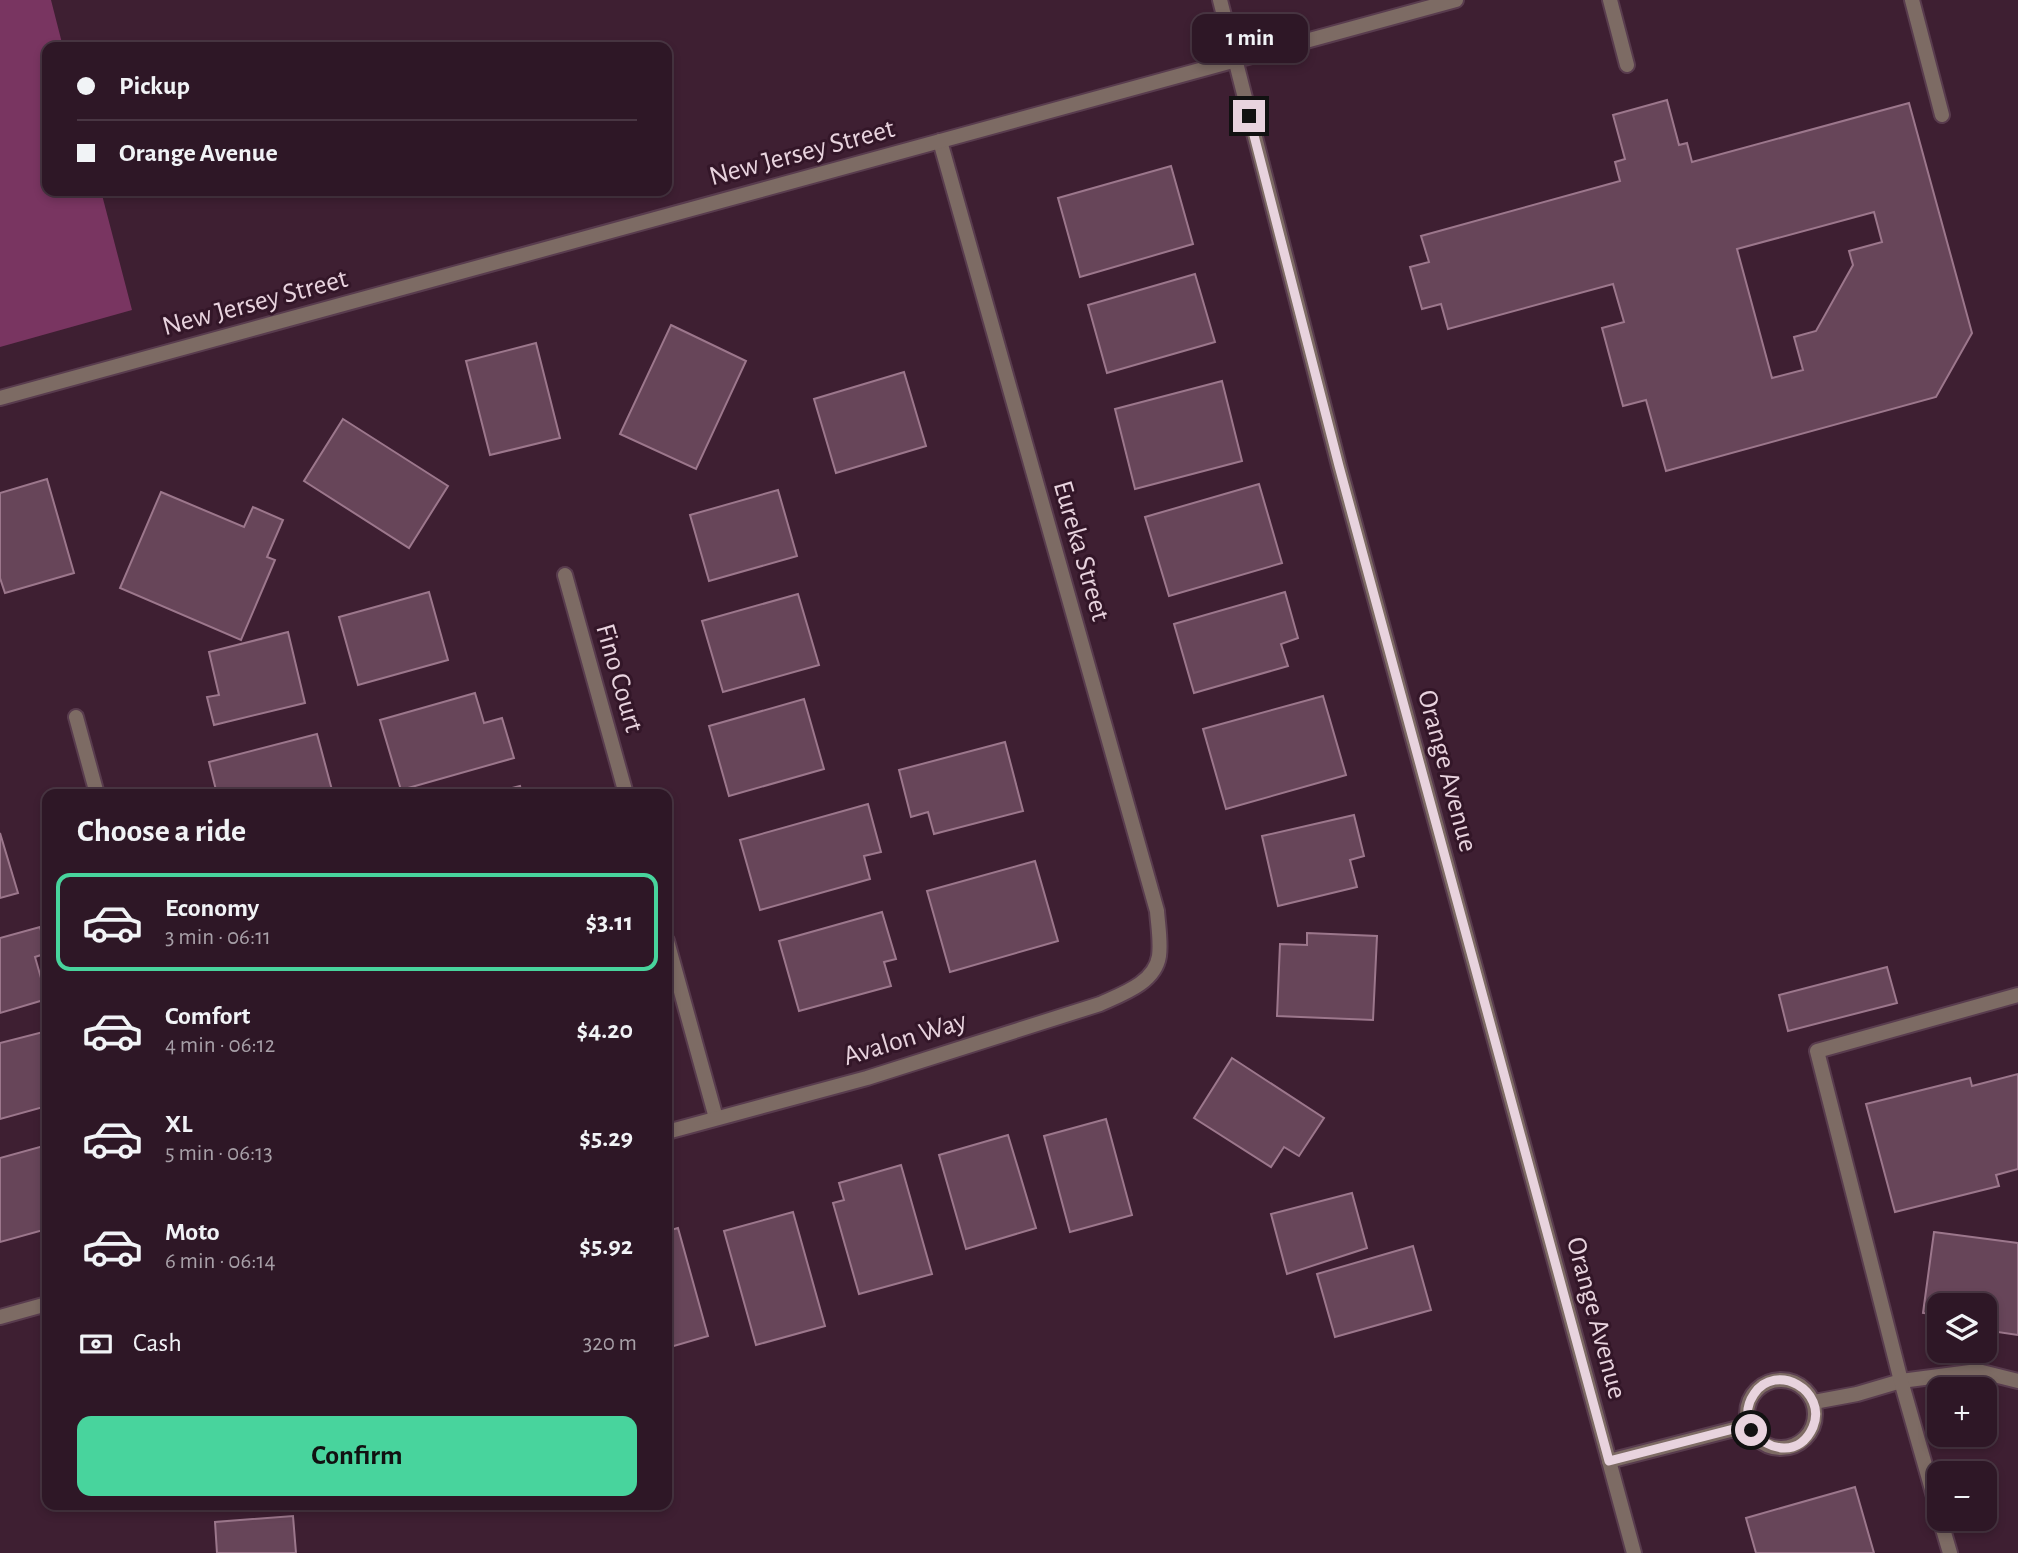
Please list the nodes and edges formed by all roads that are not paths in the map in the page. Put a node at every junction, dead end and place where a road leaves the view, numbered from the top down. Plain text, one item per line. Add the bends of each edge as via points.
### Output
1 (1220, 0) edge
2 (1455, 0) edge
3 (1610, 0) edge
4 (1912, 0) edge
5 (1236, 62) junction
6 (1627, 65) dead end
7 (1942, 115) dead end
8 (940, 141) junction
9 (0, 398) edge
10 (565, 575) dead end
11 (76, 717) dead end
12 (96, 789) edge
13 (625, 789) edge
14 (672, 959) edge
15 (1150, 975) joint
16 (2018, 995) edge
17 (716, 1118) junction
18 (672, 1131) edge
19 (42, 1305) edge
20 (0, 1317) edge
21 (1901, 1381) junction
22 (2018, 1381) edge
23 (1814, 1402) junction
24 (1749, 1425) junction
25 (1609, 1461) junction
26 (1927, 1472) edge
27 (1944, 1531) edge
28 (1634, 1553) edge
29 (1950, 1553) edge

1 - 5 street, Orange Avenue
2 - 5 street, New Jersey Street
3 - 6 street
4 - 7 street
5 - 8 street, New Jersey Street
5 - 25 street, Orange Avenue via 1339,466
8 - 9 street, New Jersey Street
8 - 15 street, Eureka Street via 1157,911 1159,957
10 - 13 street, Fino Court
11 - 12 street
14 - 17 street
15 - 17 street, Avalon Way via 1133,989 1100,1004 867,1078
16 - 21 street via 1817,1051
17 - 18 street, Avalon Way
19 - 20 street
21 - 22 street via 1979,1371
21 - 23 street
21 - 26 street
23 - 24 street via 1798,1384 1784,1379 1769,1381 1749,1401
23 - 24 street via 1814,1426 1798,1444 1772,1447 1759,1441
24 - 25 street
25 - 28 street, Orange Avenue
27 - 29 street

